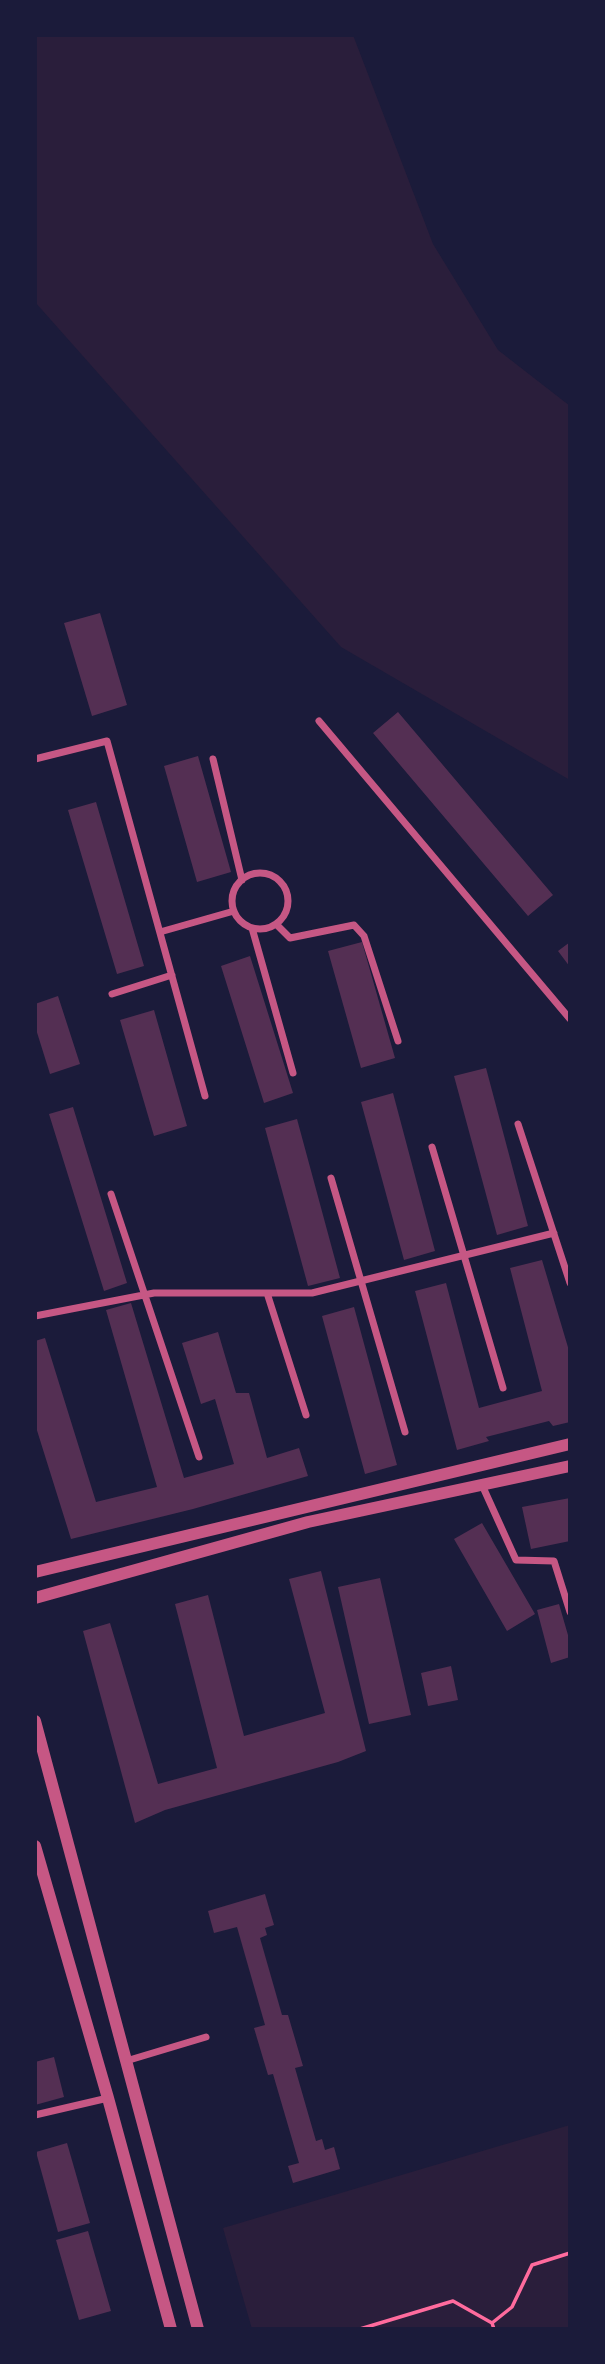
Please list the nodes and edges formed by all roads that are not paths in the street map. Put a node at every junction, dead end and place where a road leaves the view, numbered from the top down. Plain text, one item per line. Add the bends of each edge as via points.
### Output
1 (319, 721) dead end
2 (35, 759) edge
3 (213, 759) dead end
4 (242, 880) junction
5 (233, 911) junction
6 (276, 924) junction
7 (251, 928) junction
8 (160, 932) junction
9 (172, 975) junction
10 (112, 994) dead end
11 (570, 1019) edge
12 (398, 1041) dead end
13 (293, 1073) dead end
14 (205, 1096) dead end
15 (518, 1124) dead end
16 (432, 1147) dead end
17 (331, 1178) dead end
18 (111, 1194) dead end
19 (554, 1233) junction
20 (464, 1255) junction
21 (361, 1281) junction
22 (570, 1283) edge
23 (267, 1293) junction
24 (144, 1294) junction
25 (35, 1316) edge
26 (503, 1388) dead end
27 (306, 1415) dead end
28 (405, 1432) dead end
29 (570, 1444) edge
30 (199, 1457) dead end
31 (570, 1466) edge
32 (482, 1485) junction
33 (35, 1572) edge
34 (35, 1598) edge
35 (570, 1612) edge
36 (35, 1721) edge
37 (35, 1846) edge
38 (206, 2037) dead end
39 (126, 2061) junction
40 (108, 2098) junction
41 (35, 2115) edge
42 (171, 2329) edge
43 (198, 2329) edge

1 - 11 street
2 - 8 street via 107,741
3 - 4 street
4 - 5 street via 235,889
4 - 6 street via 263,873 282,884 288,906
5 - 7 street
5 - 8 street
6 - 7 street
6 - 12 street via 290,939 354,925 364,936
7 - 13 street
8 - 9 street
9 - 10 street
9 - 14 street
15 - 19 street
16 - 20 street
17 - 21 street
18 - 24 street
19 - 20 street
19 - 22 street
20 - 21 street
20 - 26 street
21 - 23 street via 312,1293
21 - 28 street
23 - 24 street
23 - 27 street
24 - 25 street
24 - 30 street
29 - 33 street
31 - 32 street
32 - 34 street via 308,1522
32 - 35 street via 516,1560 554,1561
36 - 39 street
37 - 40 street
38 - 39 street
39 - 43 street
40 - 41 street
40 - 42 street

